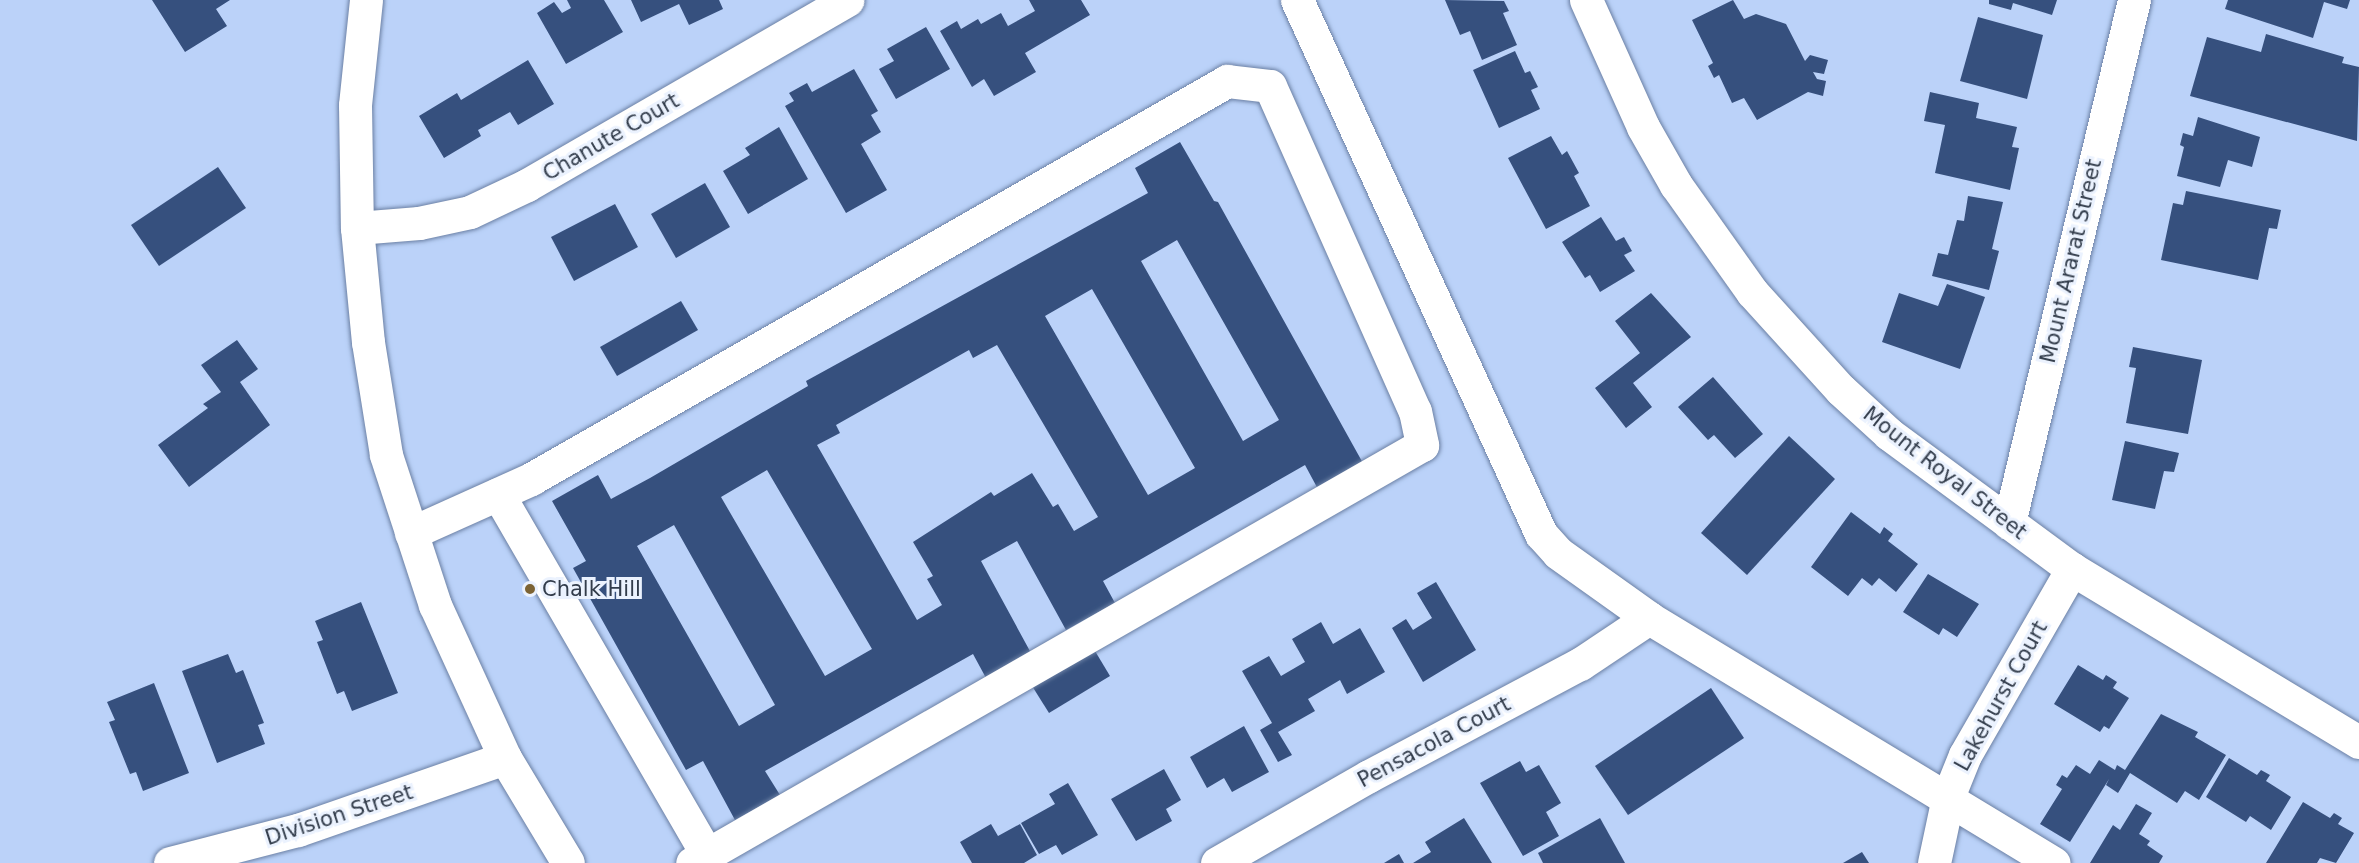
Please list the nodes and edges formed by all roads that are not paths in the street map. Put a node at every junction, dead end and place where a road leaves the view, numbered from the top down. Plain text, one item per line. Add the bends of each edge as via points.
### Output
1 (366, 0) edge
2 (847, 0) edge
3 (1297, 0) edge
4 (1586, 0) edge
5 (2134, 0) edge
6 (357, 228) junction
7 (498, 494) junction
8 (2009, 523) junction
9 (411, 533) junction
10 (2072, 569) junction
11 (1649, 618) junction
12 (2359, 742) edge
13 (505, 758) junction
14 (1948, 797) junction
15 (700, 859) edge
16 (170, 863) edge
17 (568, 863) edge
18 (1217, 863) edge
19 (1934, 863) edge
20 (2054, 863) edge

1 - 6 street via 355,105
2 - 6 street, Chanute Court via 527,185 470,213 418,223
3 - 11 street via 1541,534 1558,554
4 - 8 street, Mount Royal Street via 1659,156 1752,292 1807,355 1888,434
5 - 8 street, Mount Ararat Street
6 - 9 street via 368,342 386,455
7 - 9 street
7 - 15 street
7 - 15 street via 531,479 1227,81 1270,86 1415,411 1422,445
8 - 10 street, Mount Royal Street
9 - 13 street via 435,605
10 - 12 street, Mount Royal Street
10 - 14 street, Lakehurst Court via 1965,755
11 - 14 street
11 - 18 street, Pensacola Court via 1580,663
13 - 16 street, Division Street via 298,830
13 - 17 street
14 - 19 street, Lakehurst Court
14 - 20 street

